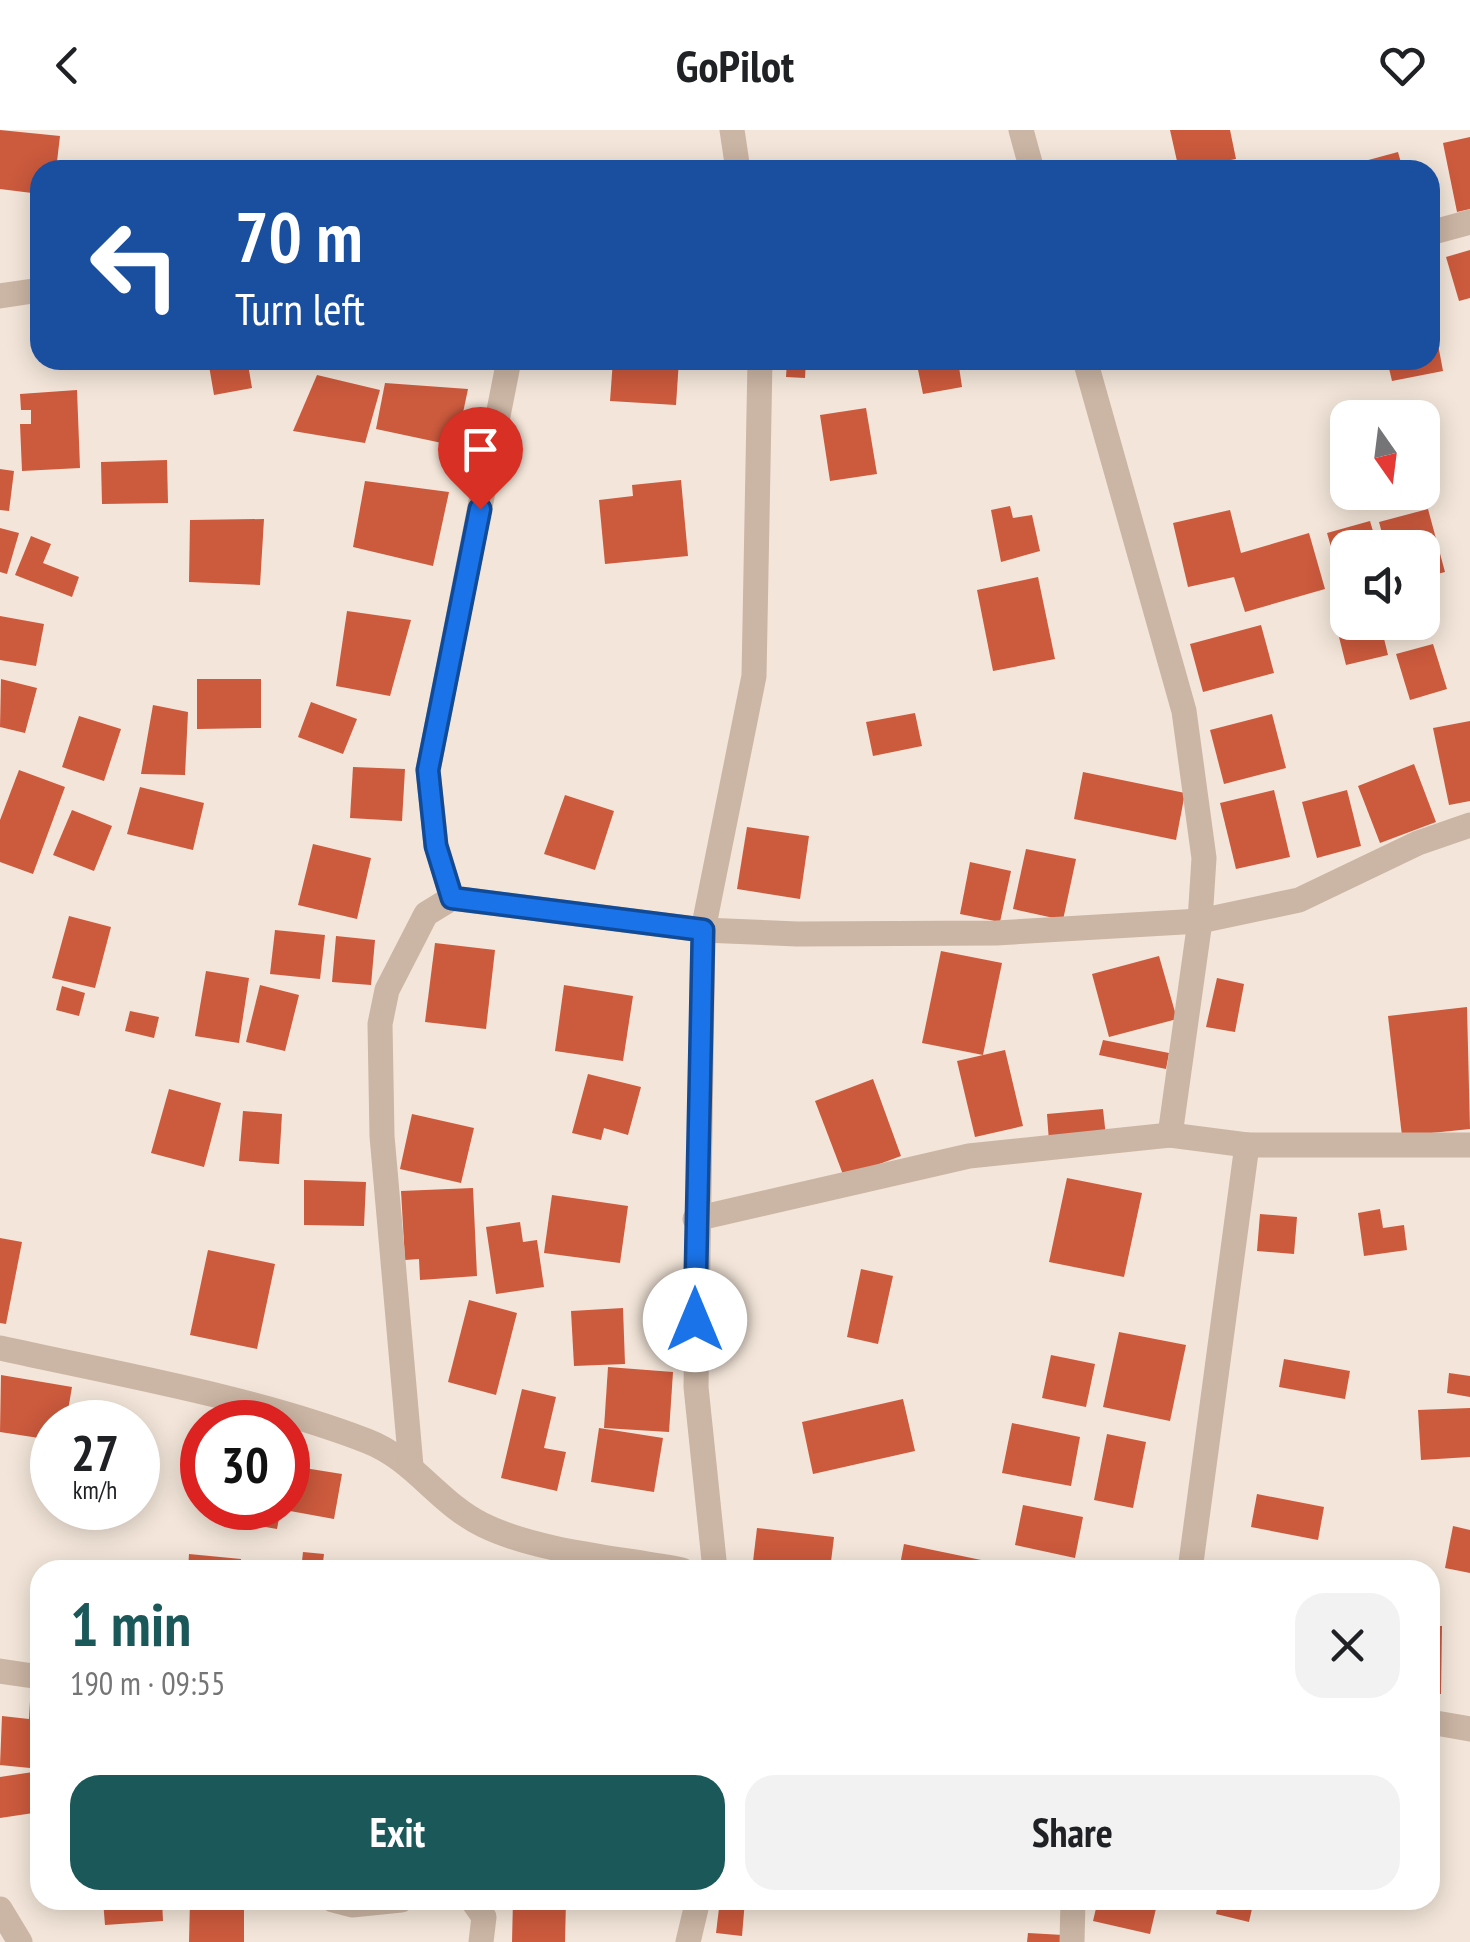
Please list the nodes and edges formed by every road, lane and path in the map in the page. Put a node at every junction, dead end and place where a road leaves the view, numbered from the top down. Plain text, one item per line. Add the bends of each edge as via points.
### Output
1 (732, 130) edge
2 (1021, 130) edge
3 (736, 160) edge
4 (1029, 160) edge
5 (1470, 222) edge
6 (1440, 230) edge
7 (30, 292) edge
8 (0, 296) edge
9 (507, 370) edge
10 (760, 370) edge
11 (1088, 370) edge
12 (1470, 826) edge
13 (452, 898) junction
14 (1200, 921) junction
15 (703, 930) junction
16 (1170, 1135) junction
17 (1470, 1145) edge
18 (1247, 1146) junction
19 (695, 1219) junction
20 (0, 1348) edge
21 (412, 1466) junction
22 (631, 1560) edge
23 (715, 1560) edge
24 (1191, 1560) edge
25 (0, 1671) edge
26 (30, 1676) edge
27 (1440, 1724) edge
28 (1470, 1729) edge
29 (0, 1909) edge
30 (480, 1910) edge
31 (696, 1910) edge
32 (1074, 1910) edge
33 (20, 1942) edge
34 (481, 1942) edge
35 (688, 1942) edge
36 (1072, 1942) edge

1 - 3 street
2 - 4 street
5 - 6 street
7 - 8 street
9 - 13 street via 428,770 436,846
10 - 15 street via 754,676
11 - 14 street via 1184,711 1204,858
12 - 14 street via 1418,843 1299,900
13 - 15 street
13 - 21 street via 426,914 386,990 380,1024 382,1136
14 - 15 street via 996,933
14 - 16 street
15 - 19 street
16 - 18 street
16 - 19 street via 970,1156
17 - 18 street
18 - 24 street
19 - 23 street via 696,1387
20 - 21 street via 320,1423
21 - 22 street via 450,1505 510,1536
25 - 26 street
27 - 28 street
29 - 33 street
30 - 34 street
31 - 35 street
32 - 36 street

